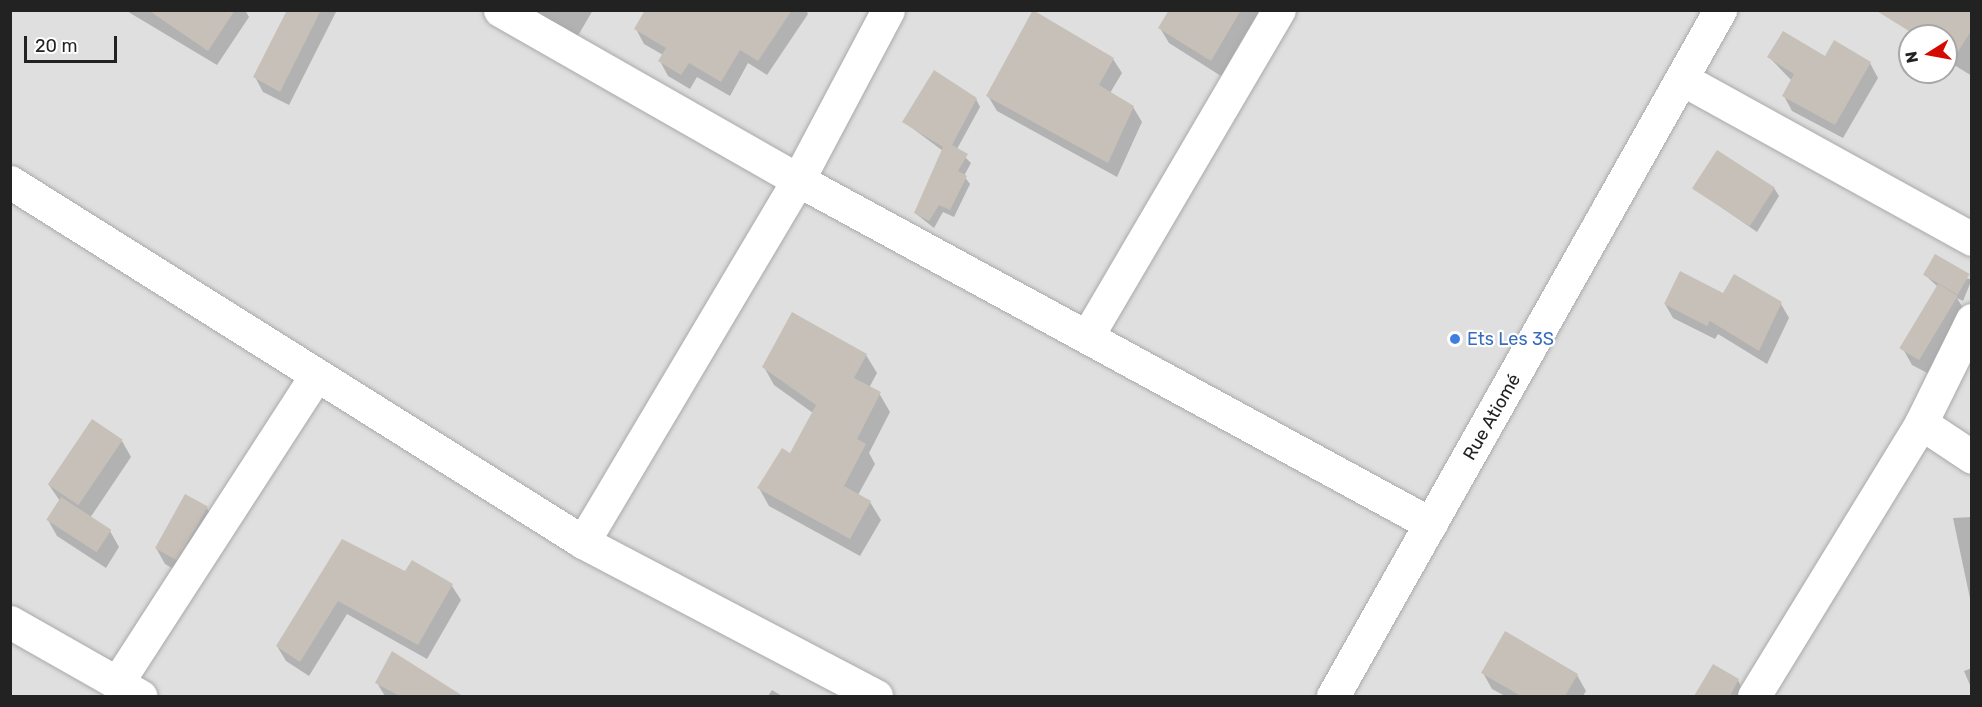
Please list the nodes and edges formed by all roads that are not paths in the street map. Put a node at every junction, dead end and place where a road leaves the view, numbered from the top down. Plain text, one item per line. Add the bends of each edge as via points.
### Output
1 (500, 10) edge
2 (888, 10) edge
3 (1279, 10) edge
4 (1720, 10) edge
5 (1684, 80) junction
6 (798, 180) junction
7 (10, 182) edge
8 (1971, 239) edge
9 (1971, 320) edge
10 (1088, 335) junction
11 (315, 377) junction
12 (1921, 423) junction
13 (1971, 457) edge
14 (1431, 524) junction
15 (583, 542) junction
16 (10, 622) edge
17 (129, 690) edge
18 (876, 696) edge
19 (1333, 696) edge
20 (1754, 696) edge

1 - 6 street
2 - 6 street
3 - 10 street
4 - 5 street, Rue Atiomé
5 - 8 street
5 - 14 street, Rue Atiomé
6 - 10 street
6 - 15 street
7 - 11 street
9 - 12 street
10 - 14 street
11 - 15 street
11 - 17 street
12 - 13 street
12 - 20 street
14 - 19 street, Rue Atiomé
15 - 18 street
16 - 17 street

